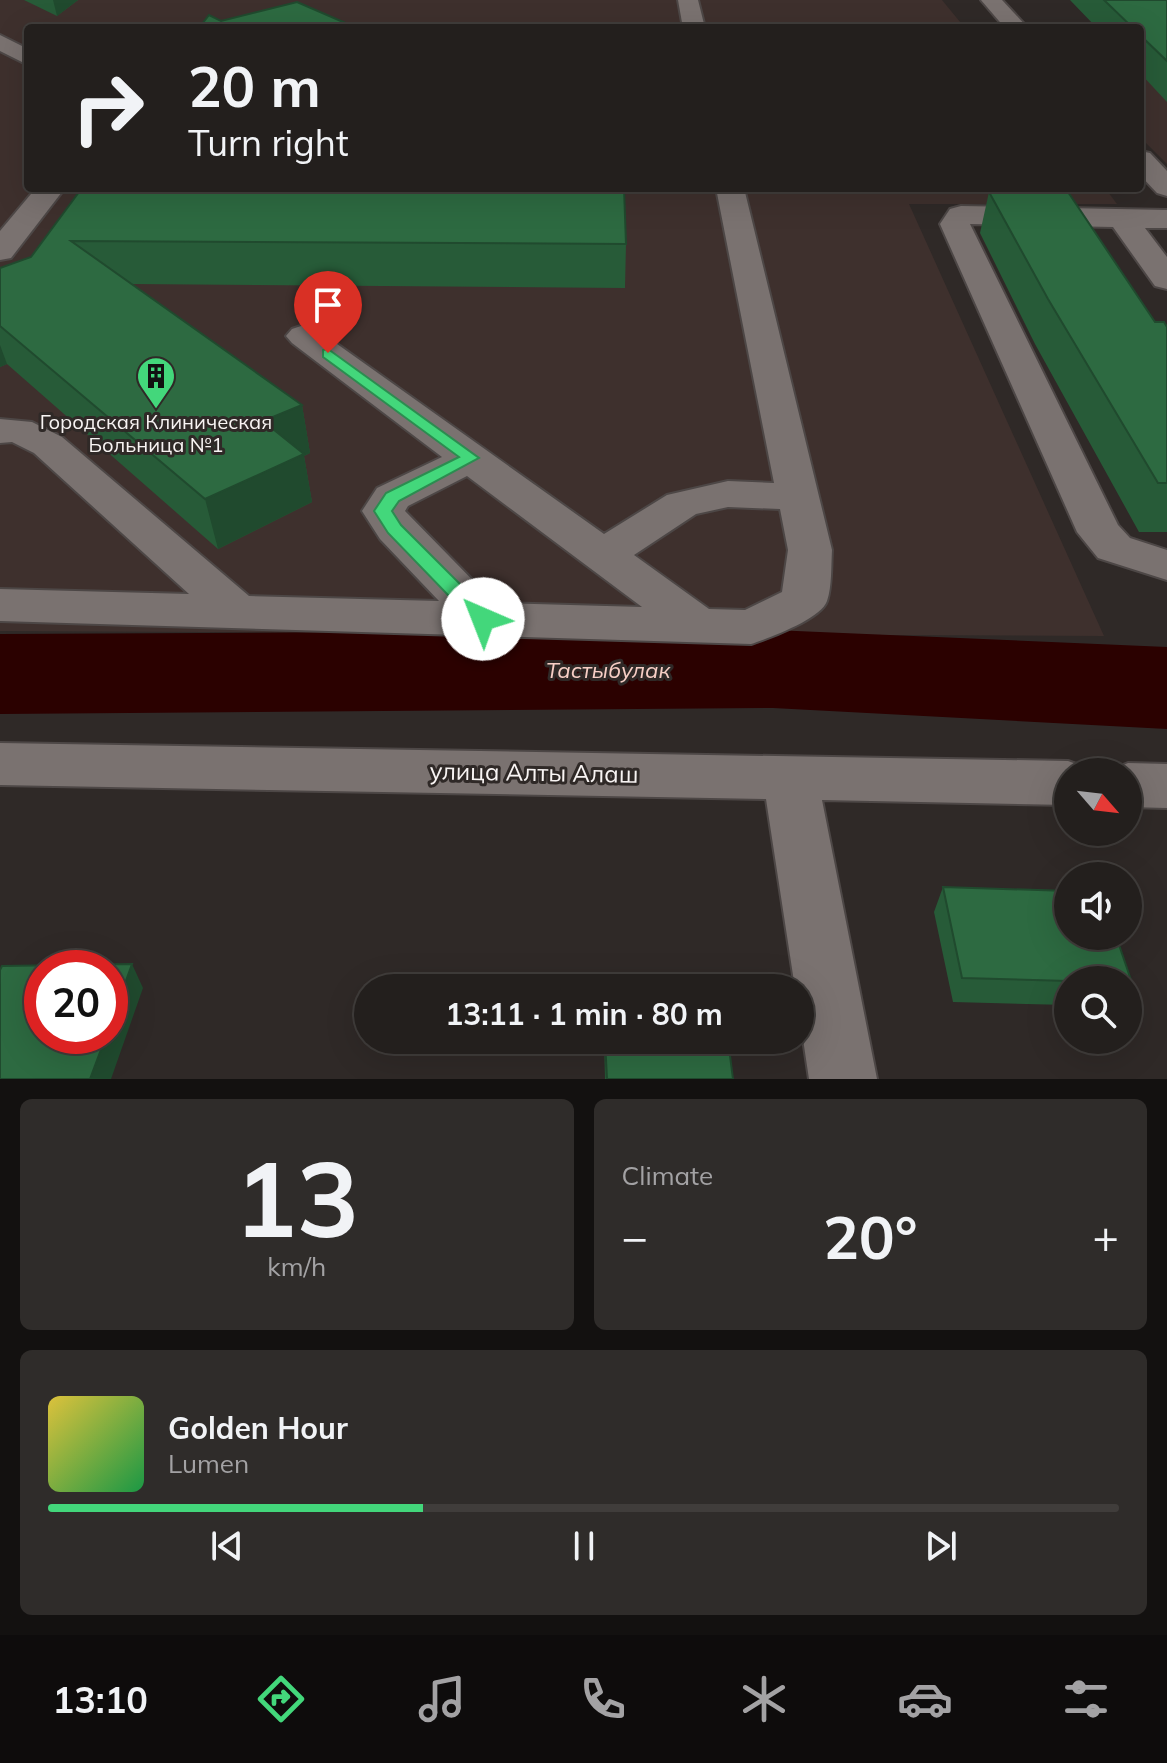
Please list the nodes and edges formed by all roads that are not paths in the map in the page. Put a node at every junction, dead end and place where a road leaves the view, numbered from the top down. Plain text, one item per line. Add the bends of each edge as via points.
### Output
1 (688, 0) edge
2 (991, 0) edge
3 (693, 24) edge
4 (1013, 24) edge
5 (0, 42) edge
6 (24, 56) edge
7 (1144, 163) edge
8 (1167, 187) edge
9 (48, 192) edge
10 (731, 192) edge
11 (1122, 218) junction
12 (1167, 219) edge
13 (0, 251) edge
14 (1167, 279) edge
15 (304, 336) dead end
16 (0, 431) edge
17 (471, 458) junction
18 (798, 497) junction
19 (603, 555) junction
20 (1167, 565) edge
21 (0, 605) edge
22 (238, 612) junction
23 (483, 619) junction
24 (698, 625) junction
25 (0, 764) edge
26 (790, 777) junction
27 (1054, 783) edge
28 (1142, 785) edge
29 (1167, 786) edge
30 (843, 1079) edge

1 - 3 street
2 - 4 street
5 - 6 street
7 - 8 street
9 - 13 street
10 - 18 street
11 - 12 street
11 - 14 street
11 - 20 street via 961,215 955,224 1099,532 1114,548
15 - 17 street
16 - 22 street via 18,430 48,445
17 - 19 street
17 - 23 street via 392,497 383,511
18 - 19 street via 728,494 682,504
18 - 24 street via 810,550 804,601 751,627
19 - 24 street
21 - 22 street
22 - 23 street
23 - 24 street
25 - 26 street, улица Алты Алаш
26 - 27 street, улица Алты Алаш
26 - 30 street
28 - 29 street

